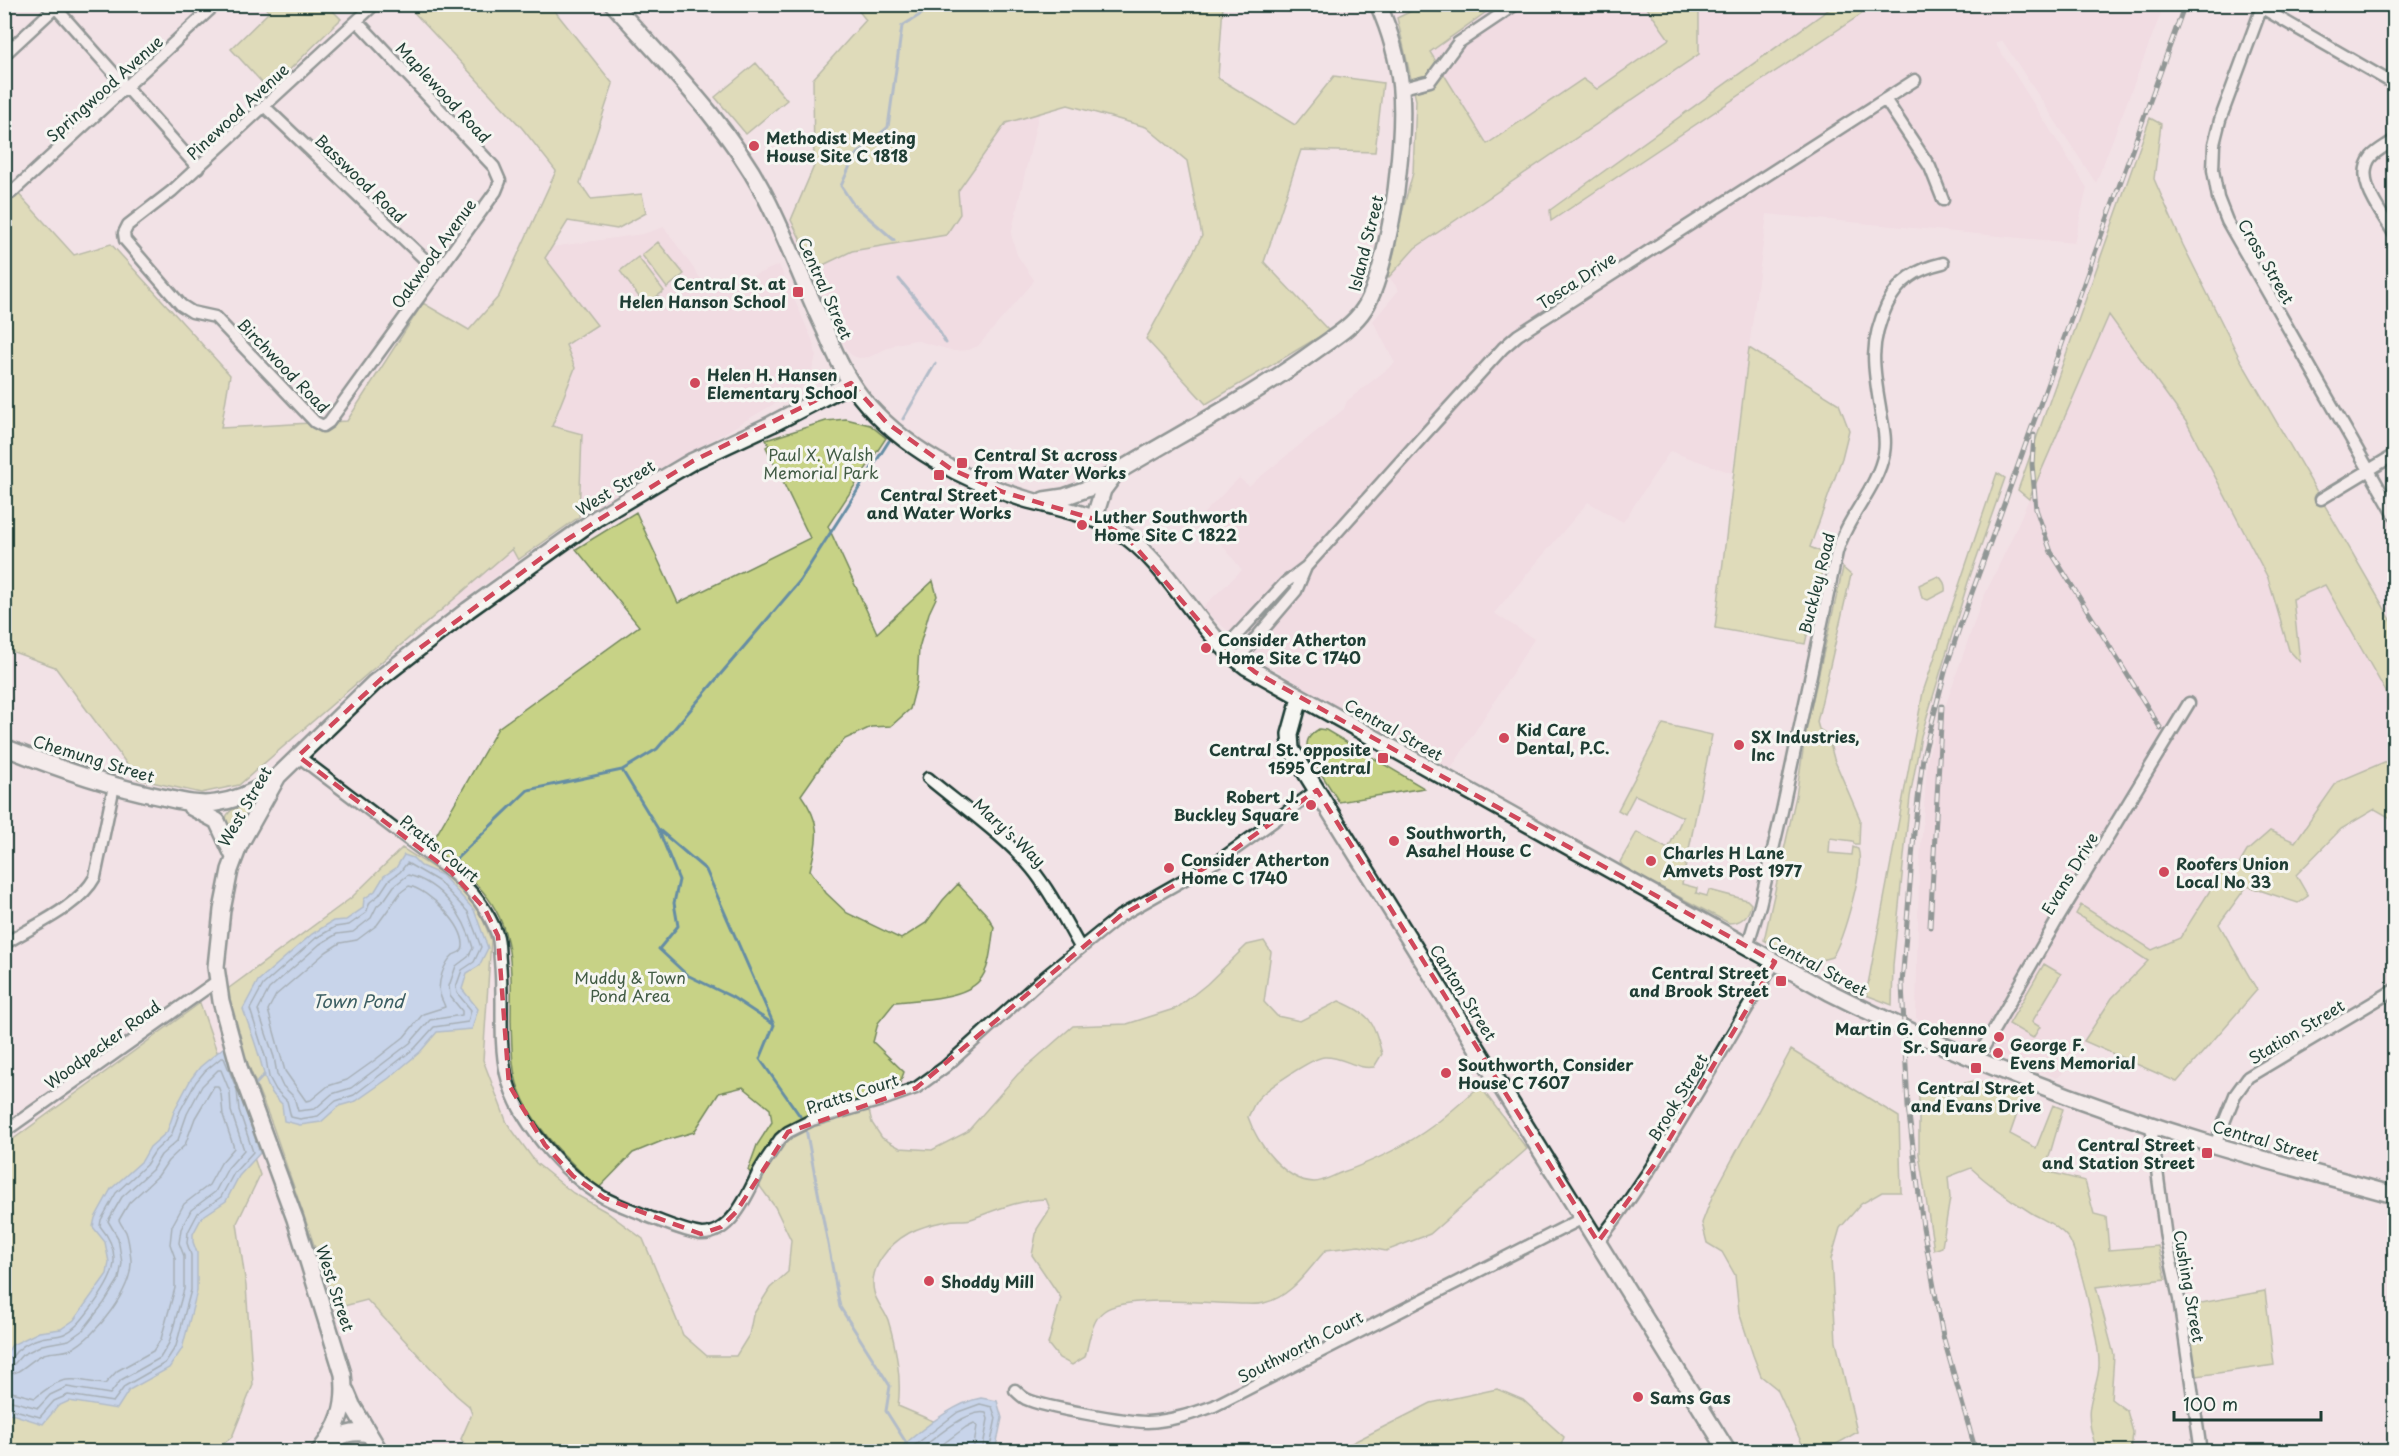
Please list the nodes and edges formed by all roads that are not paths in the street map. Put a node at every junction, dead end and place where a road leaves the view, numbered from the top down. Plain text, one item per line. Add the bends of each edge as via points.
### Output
1 (216, 4) edge
2 (375, 4) edge
3 (613, 4) edge
4 (1378, 4) edge
5 (1516, 4) edge
6 (57, 6) edge
7 (2263, 6) edge
8 (357, 21) junction
9 (4, 56) edge
10 (1915, 80) dead end
11 (2394, 84) edge
12 (125, 87) junction
13 (1403, 88) junction
14 (1885, 99) junction
15 (264, 106) junction
16 (2394, 140) edge
17 (198, 168) junction
18 (499, 187) joint
19 (11, 193) dead end
20 (1943, 200) dead end
21 (2394, 234) edge
22 (1943, 262) dead end
23 (438, 272) junction
24 (218, 320) joint
25 (392, 336) joint
26 (851, 383) junction
27 (2394, 455) edge
28 (1121, 469) junction
29 (2369, 470) junction
30 (1092, 488) junction
31 (2321, 499) dead end
32 (1033, 501) junction
33 (2394, 514) edge
34 (1088, 516) junction
35 (1306, 567) junction
36 (1224, 649) junction
37 (1237, 660) junction
38 (1300, 698) junction
39 (2189, 703) dead end
40 (4, 747) edge
41 (298, 756) junction
42 (278, 776) junction
43 (927, 778) dead end
44 (114, 786) junction
45 (1317, 790) junction
46 (174, 800) junction
47 (234, 857) junction
48 (4, 944) edge
49 (1080, 947) junction
50 (1747, 947) junction
51 (1774, 962) junction
52 (217, 981) junction
53 (2394, 990) edge
54 (1977, 1059) junction
55 (2151, 1125) junction
56 (4, 1132) edge
57 (2215, 1145) junction
58 (2394, 1195) edge
59 (1582, 1218) junction
60 (1598, 1242) junction
61 (345, 1388) junction
62 (1015, 1390) dead end
63 (368, 1434) junction
64 (320, 1450) edge
65 (380, 1452) edge
66 (1728, 1452) edge
67 (2201, 1452) edge

1 - 12 street, Springwood Avenue
2 - 8 street, Pinewood Avenue
3 - 26 main road, Central Street via 707,108 750,168
4 - 13 main road, Island Street
5 - 13 street via 1458,43 1430,81
6 - 9 street
6 - 12 street
7 - 11 street
7 - 29 street, Cross Street via 2214,144 2218,198 2227,221
8 - 15 street, Pinewood Avenue
8 - 18 street, Maplewood Road via 494,167 501,178
10 - 14 street, Tosca Drive
12 - 17 street
12 - 19 street, Springwood Avenue
13 - 28 main road, Island Street via 1396,196 1377,280 1362,313 1298,364
14 - 20 street via 1930,167
14 - 35 street, Tosca Drive via 1518,335
15 - 17 street, Pinewood Avenue
15 - 23 street, Basswood Road
16 - 21 street via 2371,157 2366,175 2367,186
17 - 24 street, Pinewood Avenue via 128,225 125,240 181,305
18 - 23 street, Oakwood Avenue
22 - 50 street, Buckley Road via 1905,279 1892,295 1874,340 1873,359 1886,436 1884,451 1875,478 1848,522 1838,552 1782,811
23 - 25 street, Oakwood Avenue
24 - 25 street, Birchwood Road via 323,426
26 - 32 main road, Central Street via 879,416 931,456 973,479
26 - 41 main road, West Street via 693,461 597,518 402,660
27 - 29 street
28 - 30 main road, Island Street
28 - 34 main road, Island Street
29 - 31 street
29 - 33 street, Cross Street
30 - 32 main road, Island Street
30 - 34 main road
32 - 34 main road, Central Street
34 - 36 main road, Central Street via 1138,546
35 - 36 street, Tosca Drive via 1285,583
35 - 37 street, Tosca Drive via 1296,591
36 - 37 main road, Central Street
37 - 38 main road, Central Street
38 - 45 main road, Canton Street via 1290,744
38 - 50 main road, Central Street
39 - 54 street, Evans Drive
40 - 44 main road, Chemung Street
41 - 42 main road, West Street
41 - 49 street, Pratts Court via 451,872 485,909 498,936 503,1050 509,1085 524,1117 545,1145 573,1176 604,1198 690,1232 708,1234 722,1227 788,1132 812,1120 916,1088
42 - 46 main road, Chemung Street via 232,800 204,804
42 - 47 main road, West Street
43 - 49 street, Mary's Way via 1031,868
44 - 46 main road, Chemung Street
44 - 48 street via 91,884 82,896
45 - 49 street, Pratts Court via 1224,858 1142,902
45 - 59 main road, Canton Street
46 - 47 main road, Chemung Street via 218,821
47 - 52 main road, West Street via 222,910
50 - 51 main road, Central Street
51 - 54 main road, Central Street via 1903,1028
51 - 60 street, Brook Street via 1654,1165
52 - 56 street, Woodpecker Road
52 - 61 main road, West Street via 239,1067 321,1297
53 - 57 street, Station Street via 2248,1077 2235,1095
54 - 55 main road, Central Street
55 - 57 main road, Central Street
55 - 67 street, Cushing Street
57 - 58 main road, Central Street
59 - 60 main road, Canton Street
59 - 62 street, Southworth Court via 1214,1406 1179,1418 1146,1422 1110,1417 1040,1403
60 - 66 main road, Canton Street
61 - 63 main road
61 - 64 main road, West Street via 339,1422
63 - 64 main road, West Street via 346,1434
63 - 65 main road

